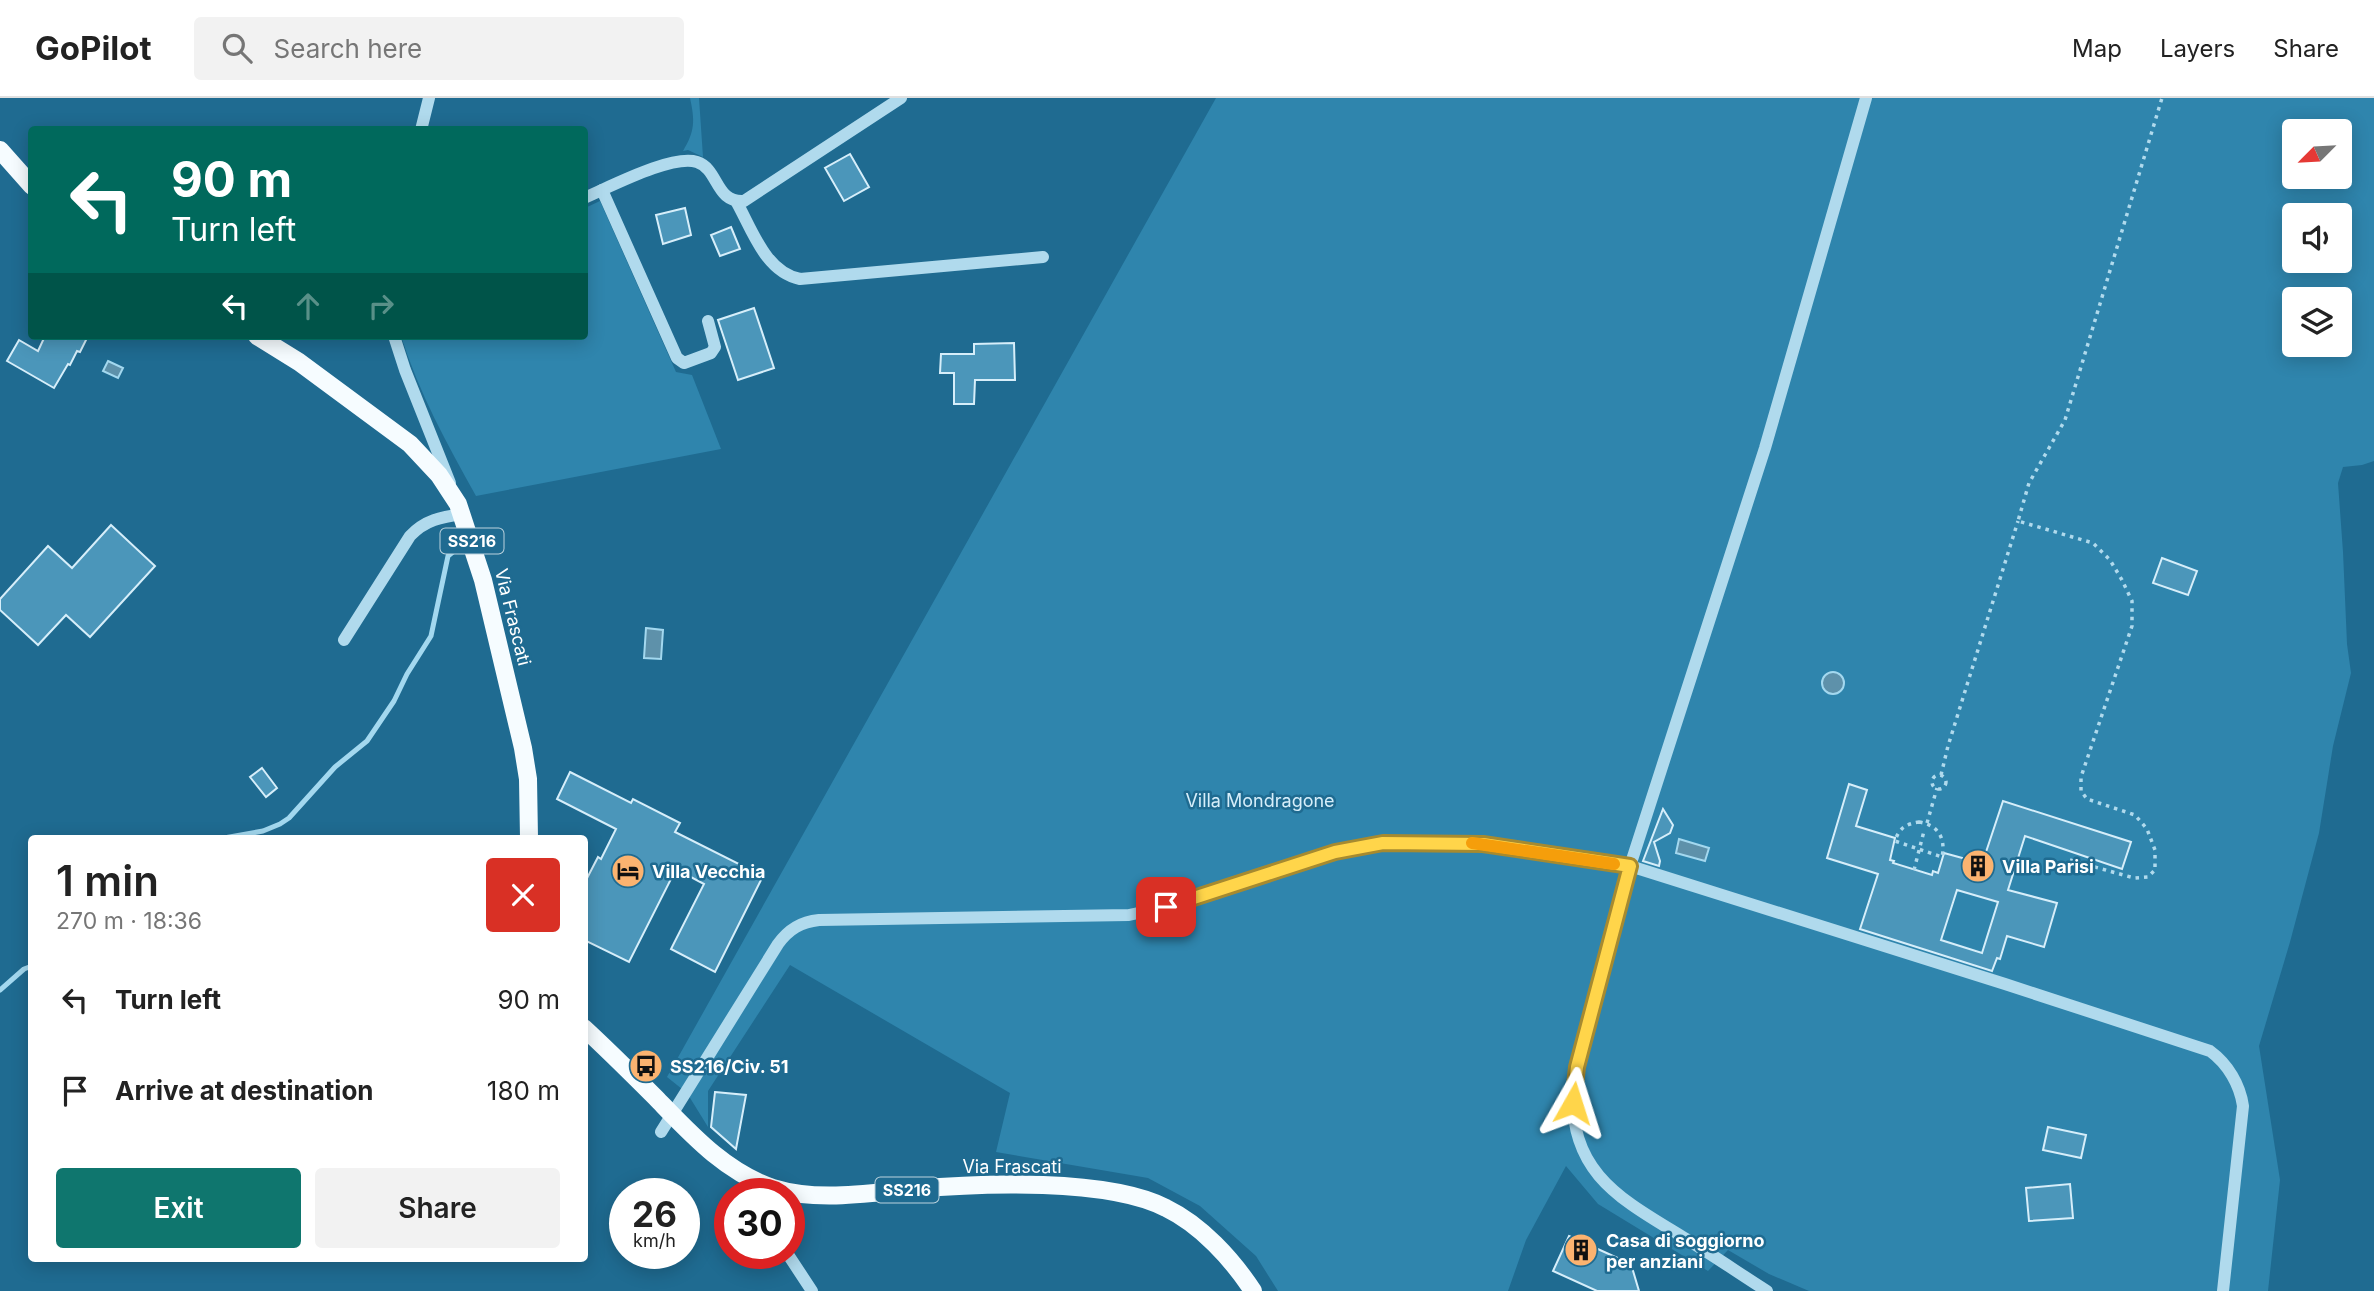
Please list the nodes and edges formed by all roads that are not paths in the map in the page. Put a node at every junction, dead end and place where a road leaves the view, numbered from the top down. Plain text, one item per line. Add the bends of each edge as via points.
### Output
1 (429, 98) edge
2 (901, 98) edge
3 (1866, 98) edge
4 (422, 126) edge
5 (0, 150) edge
6 (28, 182) edge
7 (602, 190) junction
8 (588, 196) edge
9 (736, 201) junction
10 (1043, 257) dead end
11 (708, 321) dead end
12 (263, 340) edge
13 (396, 340) edge
14 (463, 514) junction
15 (344, 640) dead end
16 (529, 835) edge
17 (1630, 866) junction
18 (588, 1032) edge
19 (673, 1115) junction
20 (662, 1132) dead end
21 (745, 1176) joint
22 (797, 1269) edge
23 (812, 1291) edge
24 (1254, 1291) edge
25 (1767, 1291) edge
26 (2223, 1291) edge

1 - 4 street
2 - 9 street via 750,198
3 - 17 street via 1765,448
5 - 6 main road
7 - 8 street
7 - 9 street via 671,162 688,160 707,169 721,191
7 - 11 street via 677,358 684,363 715,347
9 - 10 street via 773,265 800,279
12 - 14 main road, Via Frascati / SS216 via 410,444 439,475
13 - 14 street
14 - 15 street via 437,518 410,536
14 - 16 main road, Via Frascati / SS216 via 523,748
17 - 19 street via 1492,845 1395,842 1335,852 1129,915 804,923 778,944
17 - 25 street via 1574,1079 1573,1111 1579,1137 1593,1169 1612,1191
17 - 26 street via 2197,1045 2215,1055 2234,1080 2243,1107
18 - 19 main road, Via Frascati / SS216
19 - 20 street
19 - 21 main road, Via Frascati / SS216
21 - 24 main road, Via Frascati / SS216 via 778,1189 813,1195 996,1185 1125,1194 1157,1203 1186,1220 1221,1251
22 - 23 street

